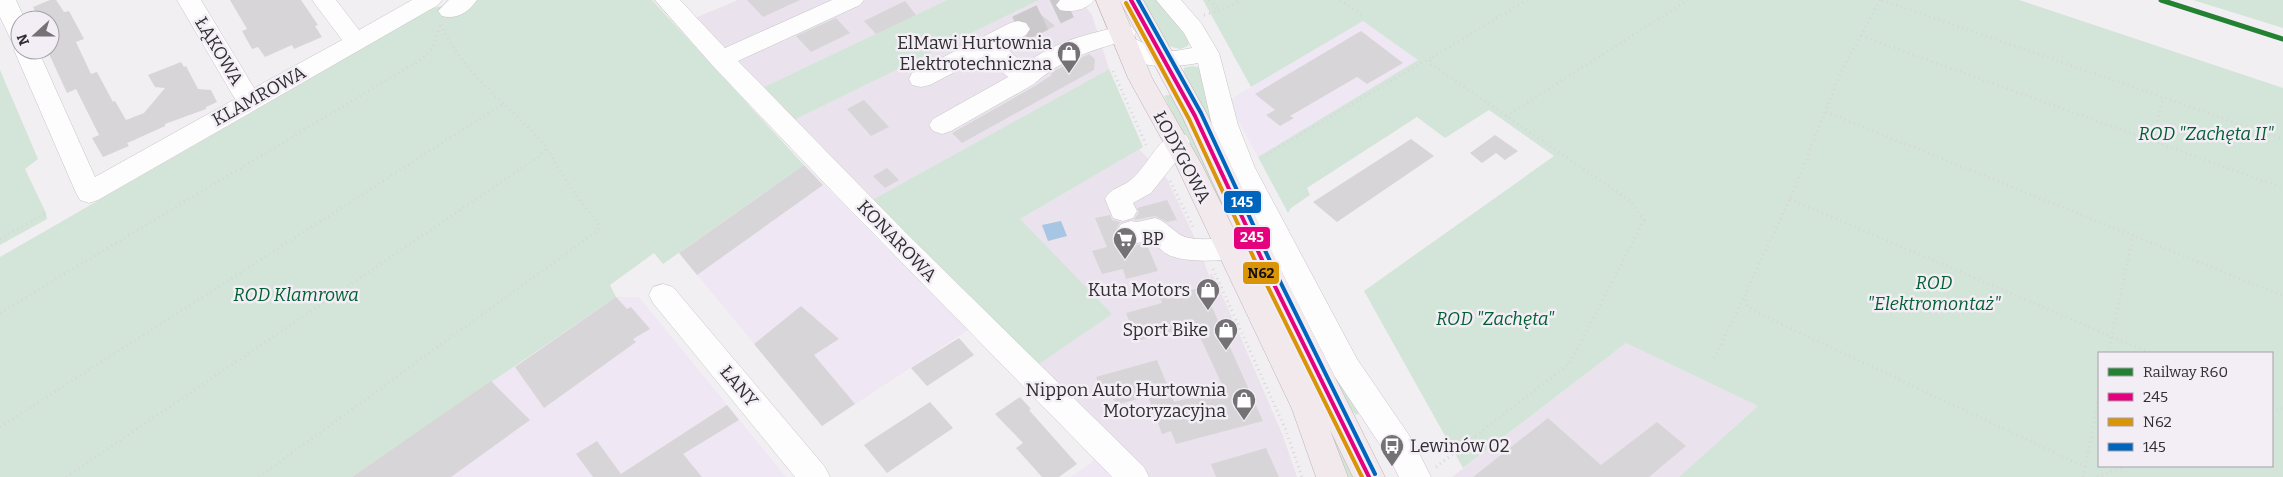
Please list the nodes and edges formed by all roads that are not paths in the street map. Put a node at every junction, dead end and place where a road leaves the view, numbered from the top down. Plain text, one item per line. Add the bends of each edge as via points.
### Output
1 (4, 0) edge
2 (189, 0) edge
3 (324, 0) edge
4 (667, 0) edge
5 (852, 0) edge
6 (1108, 0) edge
7 (1131, 0) edge
8 (1168, 0) edge
9 (446, 8) edge
10 (10, 14) edge
11 (1018, 29) tunnel mouth
12 (1126, 39) junction
13 (356, 42) junction
14 (987, 45) junction
15 (1207, 53) junction
16 (721, 59) junction
17 (30, 60) edge
18 (1165, 61) junction
19 (1025, 78) junction
20 (921, 79) dead end
21 (1150, 96) junction
22 (249, 101) junction
23 (942, 125) dead end
24 (1177, 142) junction
25 (1228, 249) junction
26 (663, 296) dead end
27 (814, 477) edge
28 (1133, 477) edge
29 (1332, 477) edge
30 (1369, 477) edge
31 (1415, 477) edge

1 - 10 street
2 - 22 street, ŁĄKOWA
3 - 13 street
4 - 16 street, KONAROWA
5 - 16 street
6 - 12 main road, ŁODYGOWA
7 - 18 main road, ŁODYGOWA
8 - 15 street via 1193,29
9 - 13 street, KLAMROWA
11 - 14 street
12 - 18 street via 1142,54
12 - 19 street via 1072,47
12 - 21 main road, ŁODYGOWA via 1134,65
13 - 22 street, KLAMROWA
14 - 19 street
14 - 20 street
15 - 18 street
15 - 31 street via 1225,126 1238,161 1346,368 1402,451
16 - 28 street, KONAROWA via 917,262
17 - 22 street, KLAMROWA via 89,193
18 - 21 street via 1151,83
18 - 30 main road, ŁODYGOWA
19 - 23 street
21 - 24 main road, ŁODYGOWA
24 - 25 main road, ŁODYGOWA
24 - 25 street via 1118,210 1133,234 1155,228 1176,246
25 - 29 main road, ŁODYGOWA via 1307,410
26 - 27 street, ŁANY

